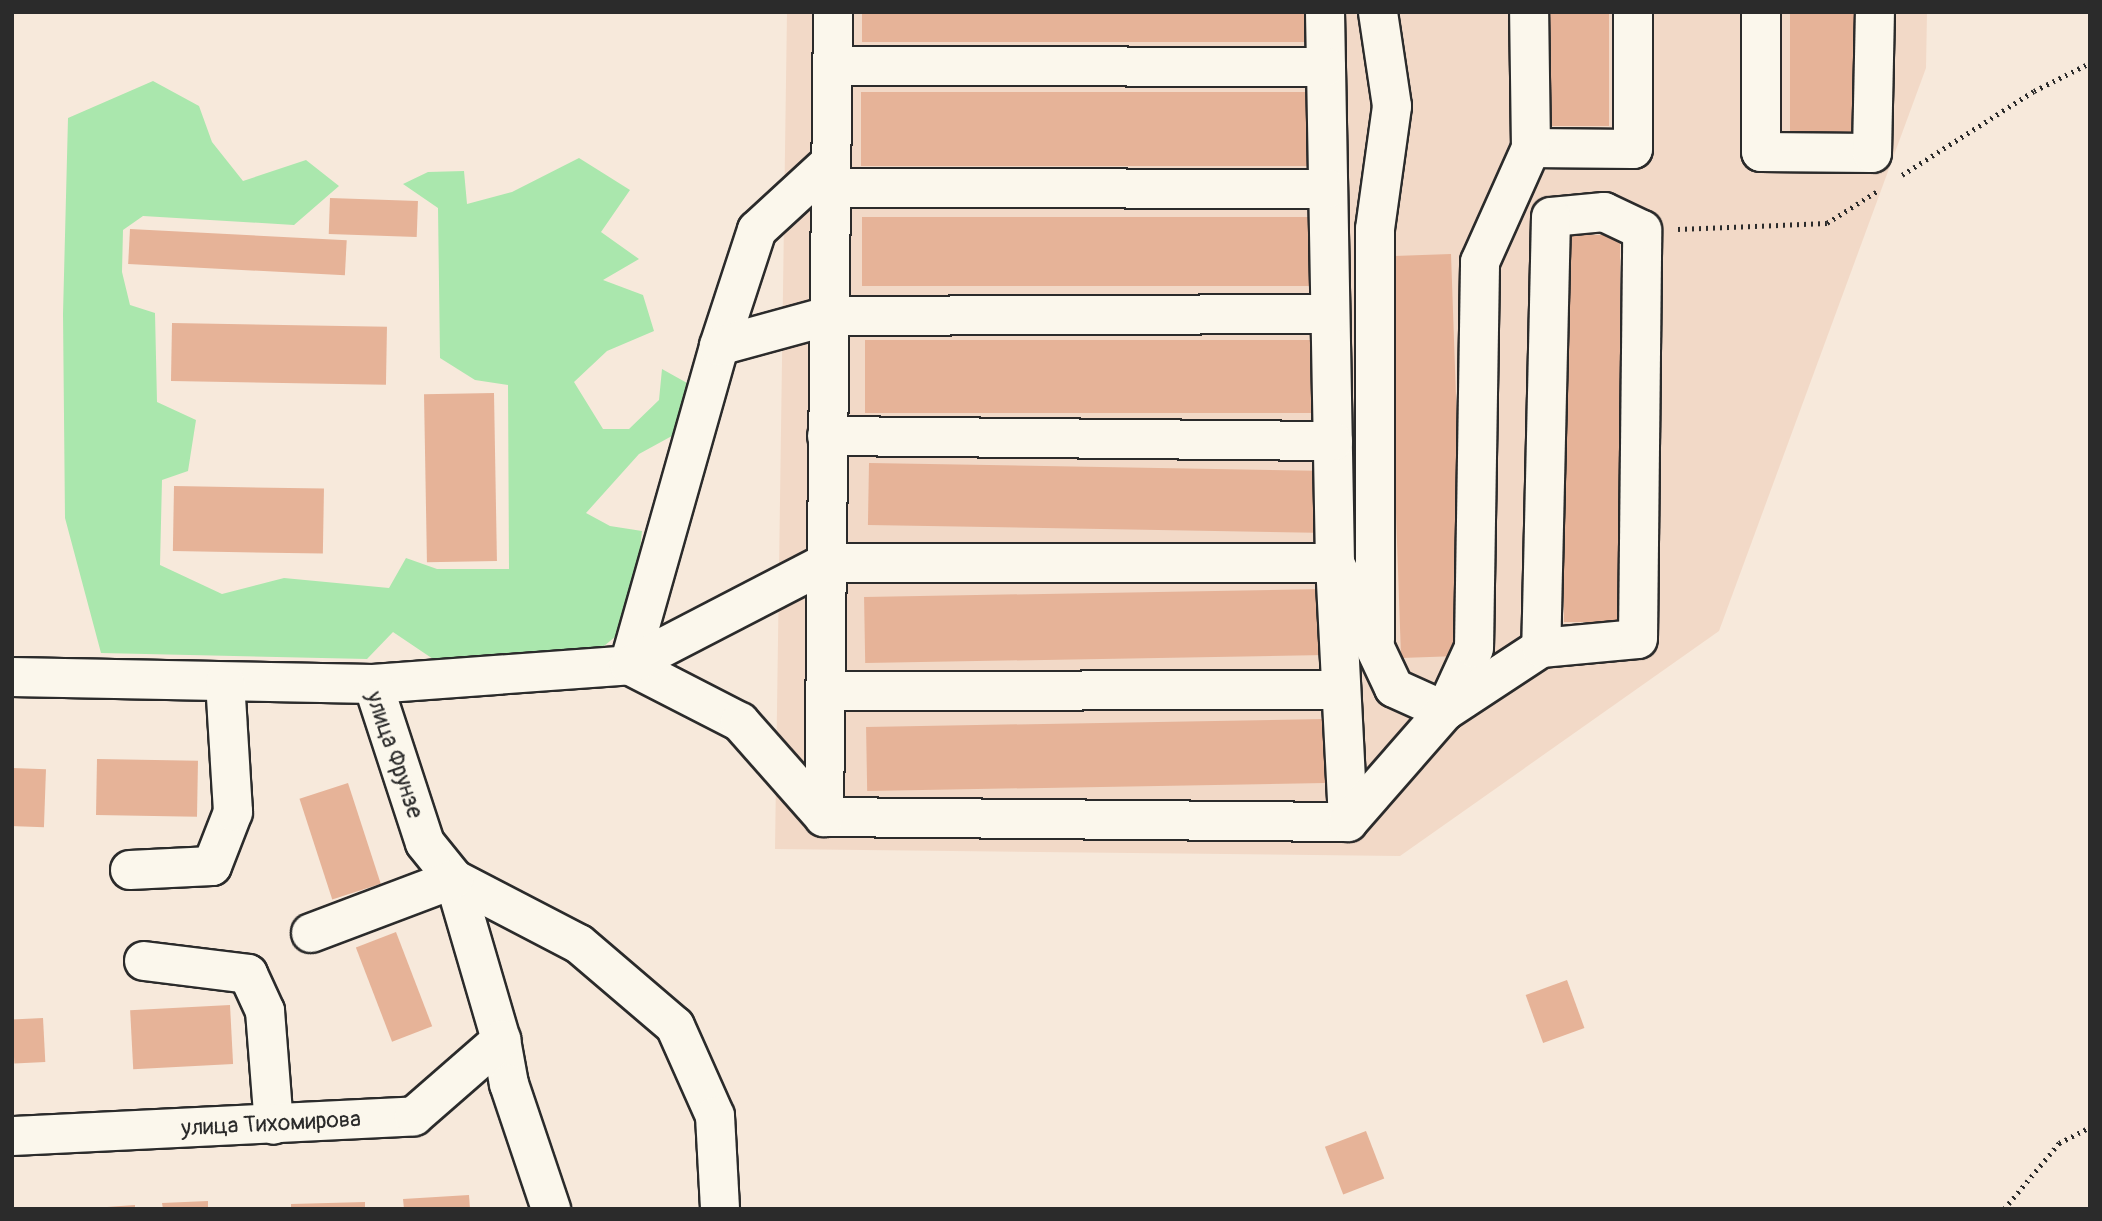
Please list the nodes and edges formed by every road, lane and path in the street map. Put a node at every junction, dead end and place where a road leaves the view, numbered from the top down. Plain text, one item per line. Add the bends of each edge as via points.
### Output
1 (833, 12) edge
2 (1325, 12) edge
3 (1378, 12) edge
4 (1529, 12) edge
5 (1633, 12) edge
6 (1761, 12) edge
7 (1875, 12) edge
8 (832, 66) junction
9 (1326, 68) junction
10 (1531, 148) junction
11 (831, 175) junction
12 (1328, 189) junction
13 (1330, 314) junction
14 (829, 316) junction
15 (719, 345) junction
16 (827, 436) junction
17 (1332, 442) junction
18 (826, 563) junction
19 (1335, 563) junction
20 (1541, 648) junction
21 (1375, 649) junction
22 (629, 665) junction
23 (12, 677) edge
24 (225, 682) junction
25 (373, 684) junction
26 (1341, 690) junction
27 (825, 691) junction
28 (1445, 710) junction
29 (824, 817) junction
30 (1348, 822) junction
31 (130, 870) dead end
32 (454, 879) junction
33 (311, 933) dead end
34 (144, 961) dead end
35 (501, 1040) junction
36 (274, 1125) junction
37 (2090, 1127) edge
38 (12, 1136) edge
39 (551, 1209) edge
40 (720, 1209) edge
41 (2004, 1209) edge

1 - 8 street
2 - 9 street
3 - 21 street via 1392,106 1375,229
4 - 10 street
5 - 10 street via 1633,149
6 - 7 street via 1761,152 1872,153
8 - 9 street
8 - 11 street
9 - 12 street
10 - 28 street via 1480,262 1474,649
11 - 12 street
11 - 14 street
11 - 15 street via 757,230
12 - 13 street
13 - 14 street
13 - 17 street
14 - 15 street
14 - 16 street
15 - 22 street
16 - 17 street
16 - 18 street
17 - 19 street
18 - 19 street
18 - 22 street
18 - 27 street
19 - 21 street
19 - 26 street
20 - 20 street via 1638,639 1642,230 1604,212 1551,217
20 - 28 street
21 - 28 street via 1394,688
22 - 25 street
22 - 29 street via 740,722
23 - 24 street, улица Фрунзе
24 - 25 street, улица Фрунзе
24 - 31 street via 233,812 212,866
25 - 32 street, улица Фрунзе via 425,843
26 - 27 street
26 - 30 street
27 - 29 street
28 - 30 street
29 - 30 street
32 - 33 street
32 - 35 street, улица Фрунзе
32 - 40 street via 579,944 675,1026 715,1116
34 - 36 street via 248,974 265,1011
35 - 36 street, улица Тихомирова via 414,1116
35 - 39 street, улица Фрунзе via 509,1084
36 - 38 street, улица Тихомирова
37 - 41 path via 2059,1143

